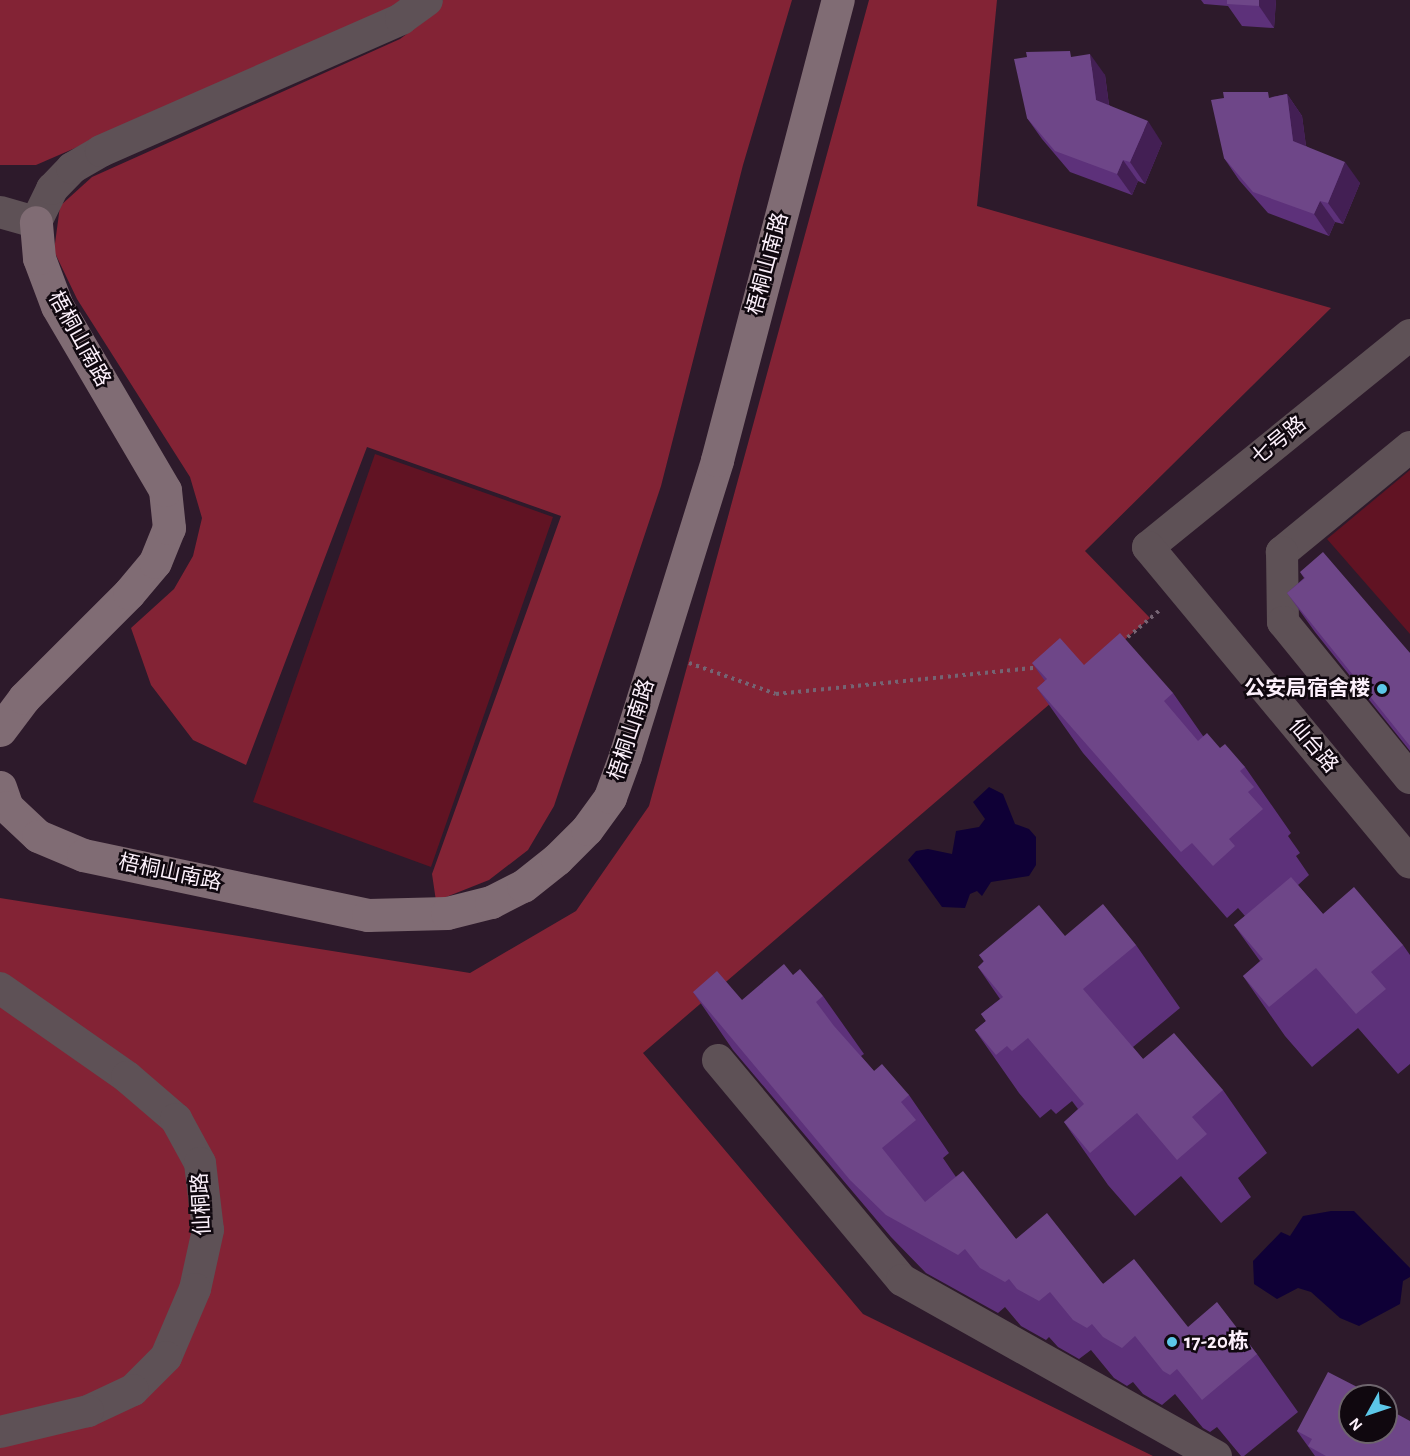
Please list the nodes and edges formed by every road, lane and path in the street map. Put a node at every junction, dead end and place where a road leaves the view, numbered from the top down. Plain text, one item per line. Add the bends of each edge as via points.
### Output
1 (427, 0) edge
2 (838, 0) edge
3 (0, 212) edge
4 (36, 222) junction
5 (1410, 335) edge
6 (1410, 447) edge
7 (1148, 547) joint
8 (1184, 590) junction
9 (1116, 647) edge
10 (657, 652) junction
11 (1042, 667) edge
12 (0, 730) edge
13 (1410, 778) edge
14 (0, 787) edge
15 (1410, 863) edge
16 (0, 988) edge
17 (718, 1060) edge
18 (0, 1432) edge
19 (1216, 1456) edge

1 - 4 street via 401,19 101,151 72,168 52,189
2 - 10 street, 梧桐山南路 via 717,460
3 - 4 street
4 - 12 street, 梧桐山南路 via 39,258 57,306 165,490 169,528 155,562 24,698
5 - 7 street, 七号路
6 - 13 street via 1282,552 1283,622
7 - 8 street, 仙台路
8 - 9 path
8 - 15 street, 仙台路
10 - 11 path via 776,694
10 - 14 street, 梧桐山南路 via 610,796 587,829 523,886 491,902 447,913 368,915 83,855 38,836 7,807
16 - 18 street, 仙桐路 via 128,1077 176,1119 200,1163 208,1230 195,1289 166,1357 133,1390 88,1411
17 - 19 street via 902,1280

